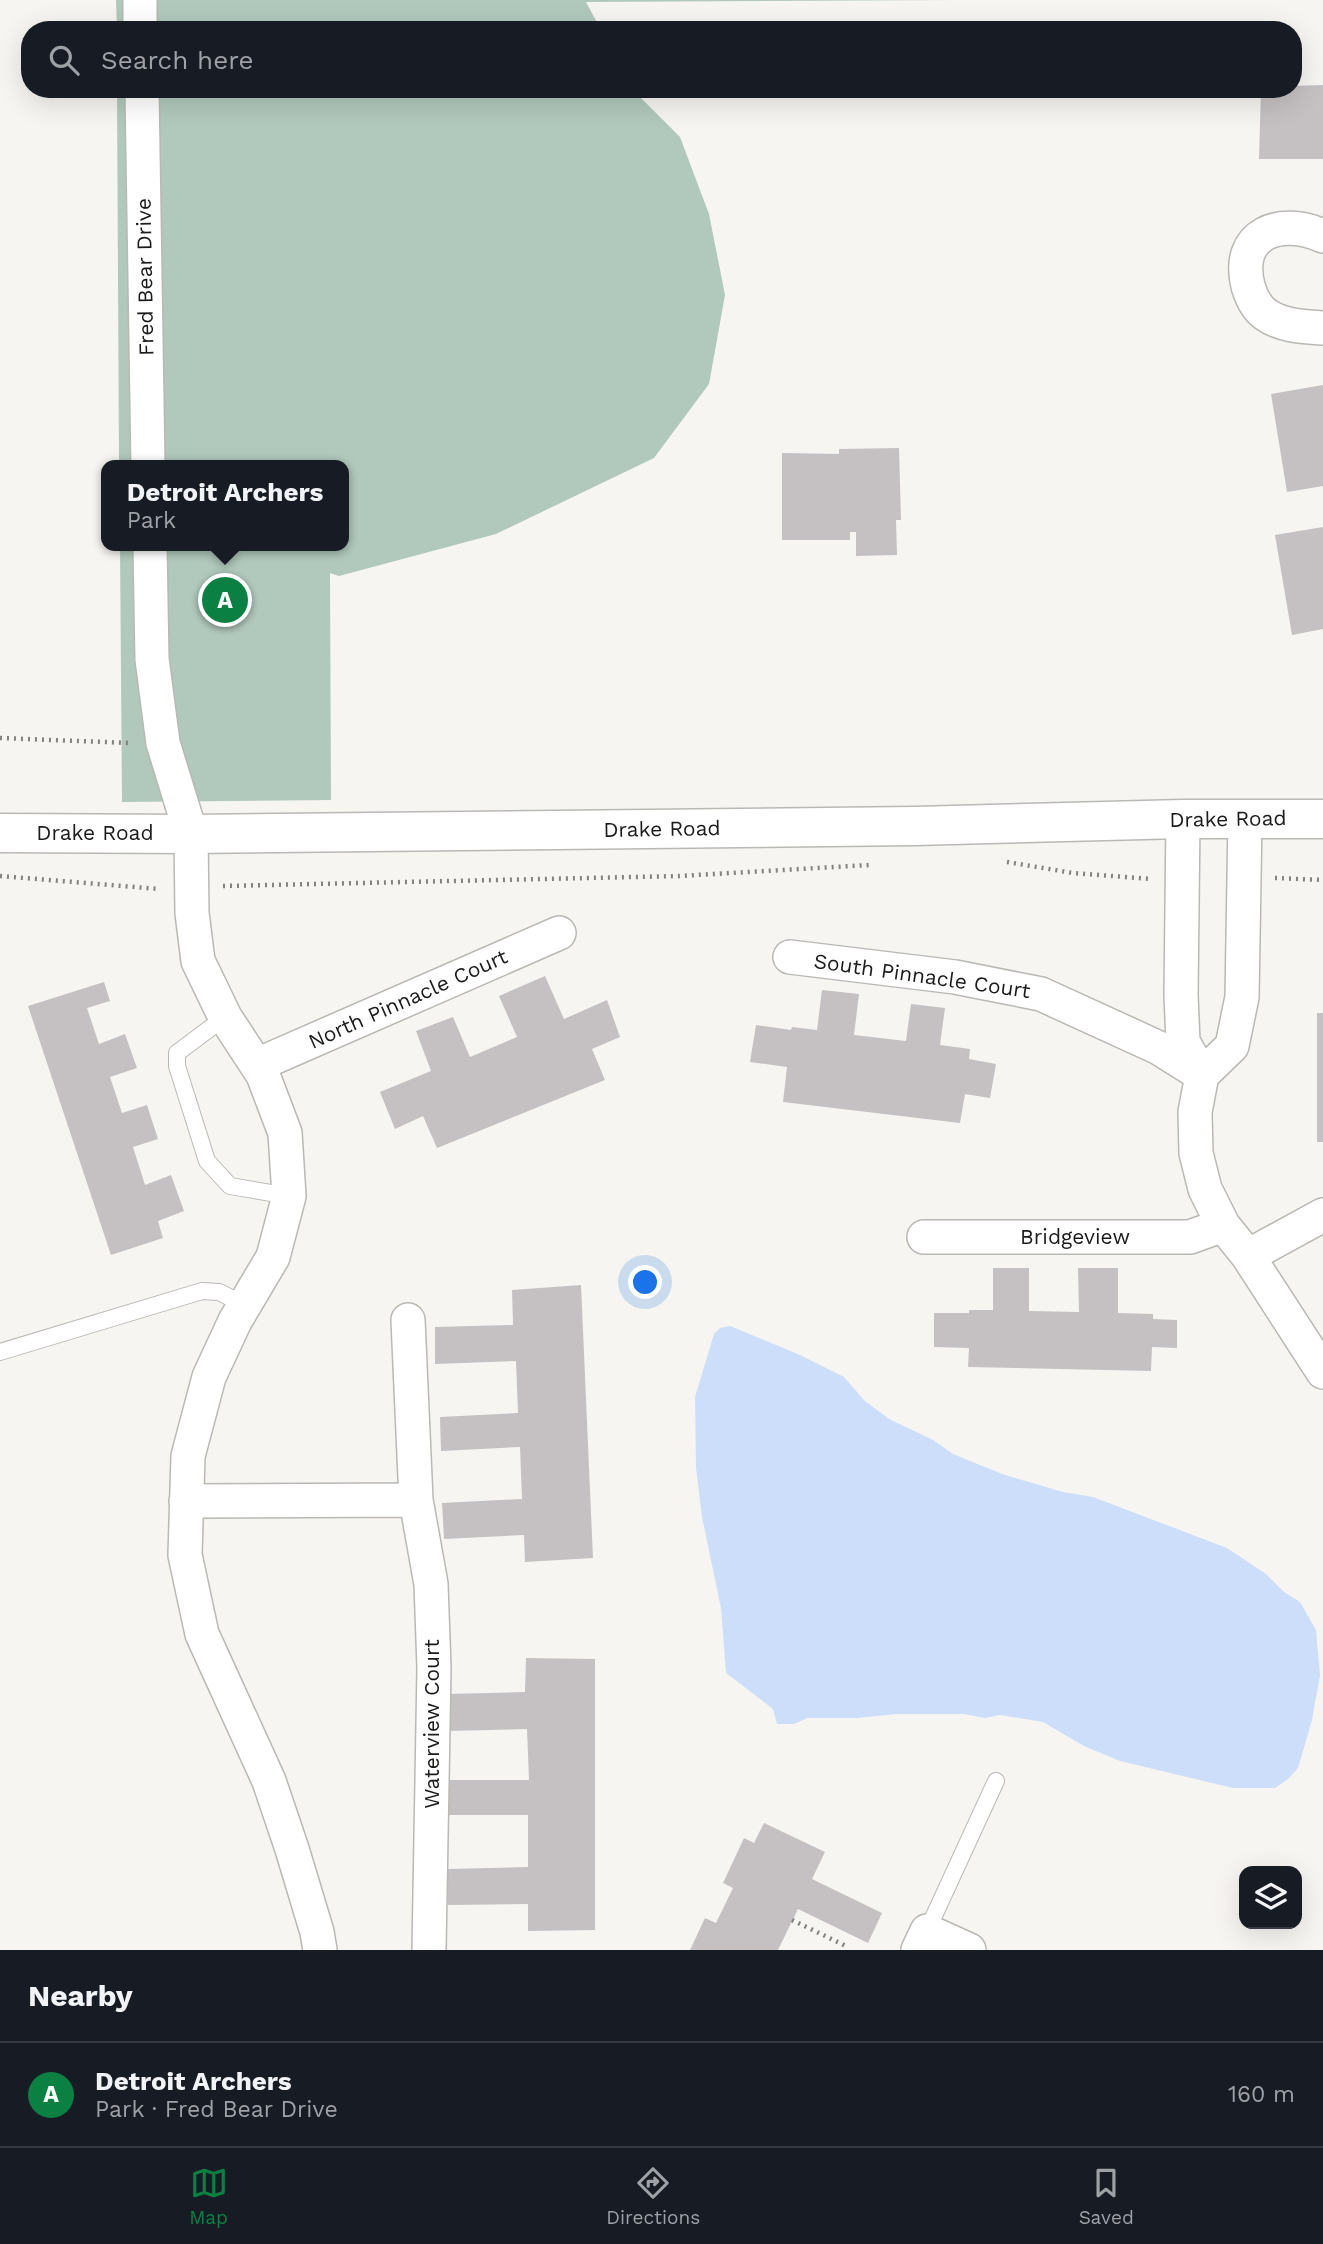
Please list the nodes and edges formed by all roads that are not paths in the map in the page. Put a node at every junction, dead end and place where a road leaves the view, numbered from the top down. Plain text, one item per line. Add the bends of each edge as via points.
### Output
1 (140, 0) edge
2 (141, 21) edge
3 (142, 98) edge
4 (1323, 236) edge
5 (1323, 328) edge
6 (148, 460) edge
7 (150, 551) edge
8 (1183, 819) junction
9 (1245, 819) junction
10 (1323, 819) edge
11 (0, 832) edge
12 (191, 834) junction
13 (559, 933) dead end
14 (790, 957) dead end
15 (225, 1017) junction
16 (257, 1065) junction
17 (1202, 1075) junction
18 (289, 1196) junction
19 (1323, 1215) edge
20 (1223, 1225) junction
21 (924, 1237) dead end
22 (1248, 1256) junction
23 (245, 1305) junction
24 (408, 1320) dead end
25 (0, 1352) edge
26 (1323, 1373) edge
27 (416, 1500) junction
28 (186, 1501) junction
29 (996, 1781) dead end
30 (923, 1940) edge
31 (320, 1950) edge
32 (429, 1950) edge
33 (969, 1950) edge

1 - 2 street
3 - 6 street, Fred Bear Drive
4 - 5 street via 1288,226 1265,233 1249,250 1245,271 1250,295 1264,313 1280,322
7 - 12 street via 152,659 163,743
8 - 9 street, Drake Road
8 - 12 street, Drake Road via 915,827
8 - 17 street via 1183,1042
9 - 10 street, Drake Road
9 - 17 street via 1242,997 1232,1046
11 - 12 street, Drake Road
12 - 15 street via 191,914 198,961
13 - 16 street, North Pinnacle Court
14 - 17 street, South Pinnacle Court via 954,977 1041,994 1159,1048
15 - 16 street
15 - 18 lane via 177,1054 207,1161 230,1186
16 - 18 street via 285,1133
17 - 20 street via 1195,1112 1196,1153 1205,1189
18 - 23 street via 273,1257
19 - 22 street
20 - 21 street, Bridgeview via 1190,1237
20 - 22 street
22 - 26 street
23 - 25 lane via 219,1292 202,1291
23 - 28 street via 209,1377 188,1456
24 - 27 street, Waterview Court
27 - 28 street
27 - 32 street, Waterview Court via 431,1584 435,1668
28 - 31 street via 185,1555 202,1634 269,1781
29 - 30 lane
30 - 33 street

